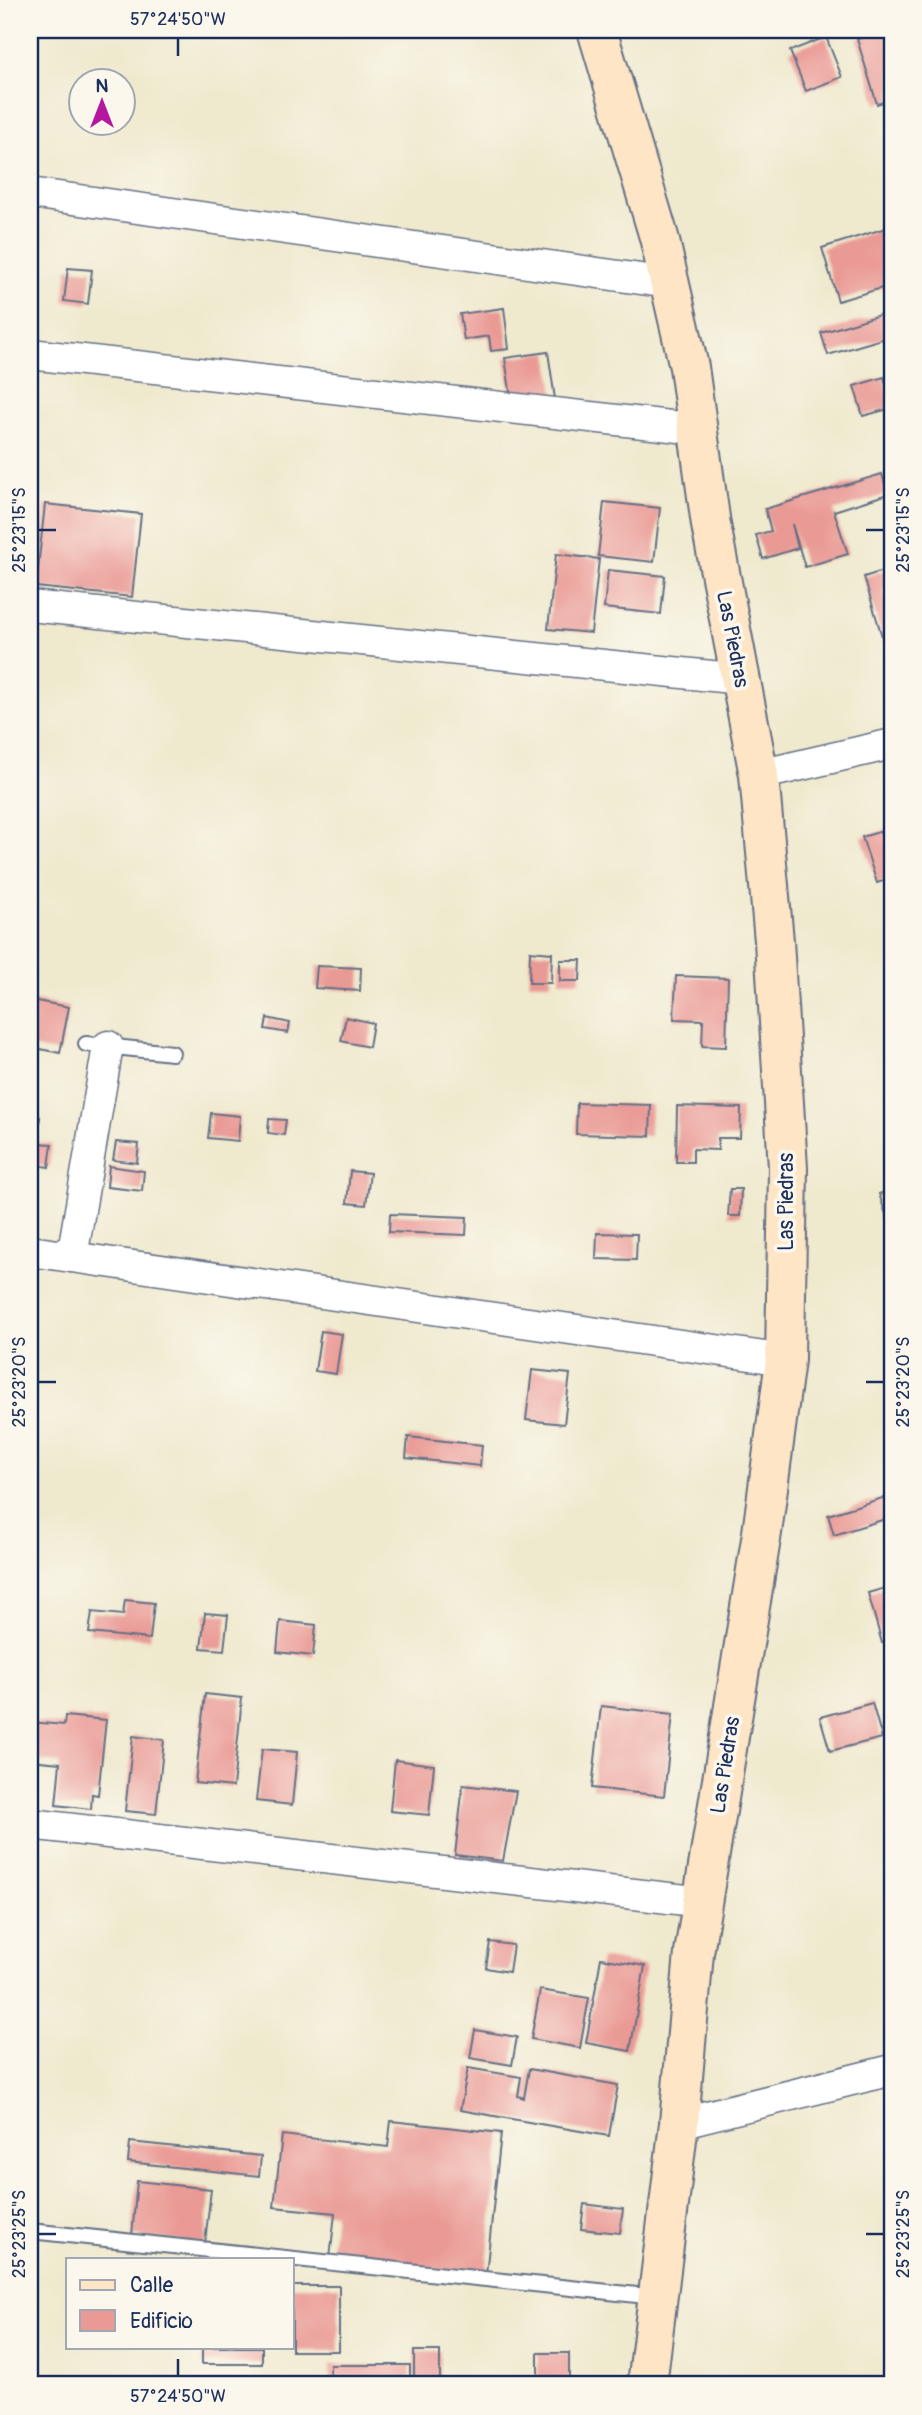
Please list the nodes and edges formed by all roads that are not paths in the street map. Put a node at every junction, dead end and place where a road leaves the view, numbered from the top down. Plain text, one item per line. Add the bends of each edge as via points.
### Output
1 (597, 30) edge
2 (30, 193) edge
3 (669, 283) junction
4 (30, 354) edge
5 (697, 429) junction
6 (30, 606) edge
7 (741, 679) junction
8 (892, 744) edge
9 (759, 775) junction
10 (97, 1045) joint
11 (172, 1053) dead end
12 (30, 1251) edge
13 (72, 1257) junction
14 (785, 1360) junction
15 (30, 1824) edge
16 (703, 1902) junction
17 (892, 2070) edge
18 (679, 2123) junction
19 (30, 2231) edge
20 (286, 2258) edge
21 (294, 2259) edge
22 (657, 2297) junction
23 (647, 2385) edge

1 - 3 street, Las Piedras
2 - 3 street
3 - 5 street, Las Piedras via 689,367
4 - 5 street
5 - 7 street, Las Piedras
6 - 7 street
7 - 9 street, Las Piedras
8 - 9 street
9 - 14 street, Las Piedras via 788,1168
10 - 11 lane
10 - 13 street
12 - 13 street
13 - 14 street
14 - 16 street, Las Piedras
15 - 16 street
16 - 18 street, Las Piedras
17 - 18 street
18 - 22 street, Las Piedras
19 - 20 lane
21 - 22 lane
22 - 23 street, Las Piedras

